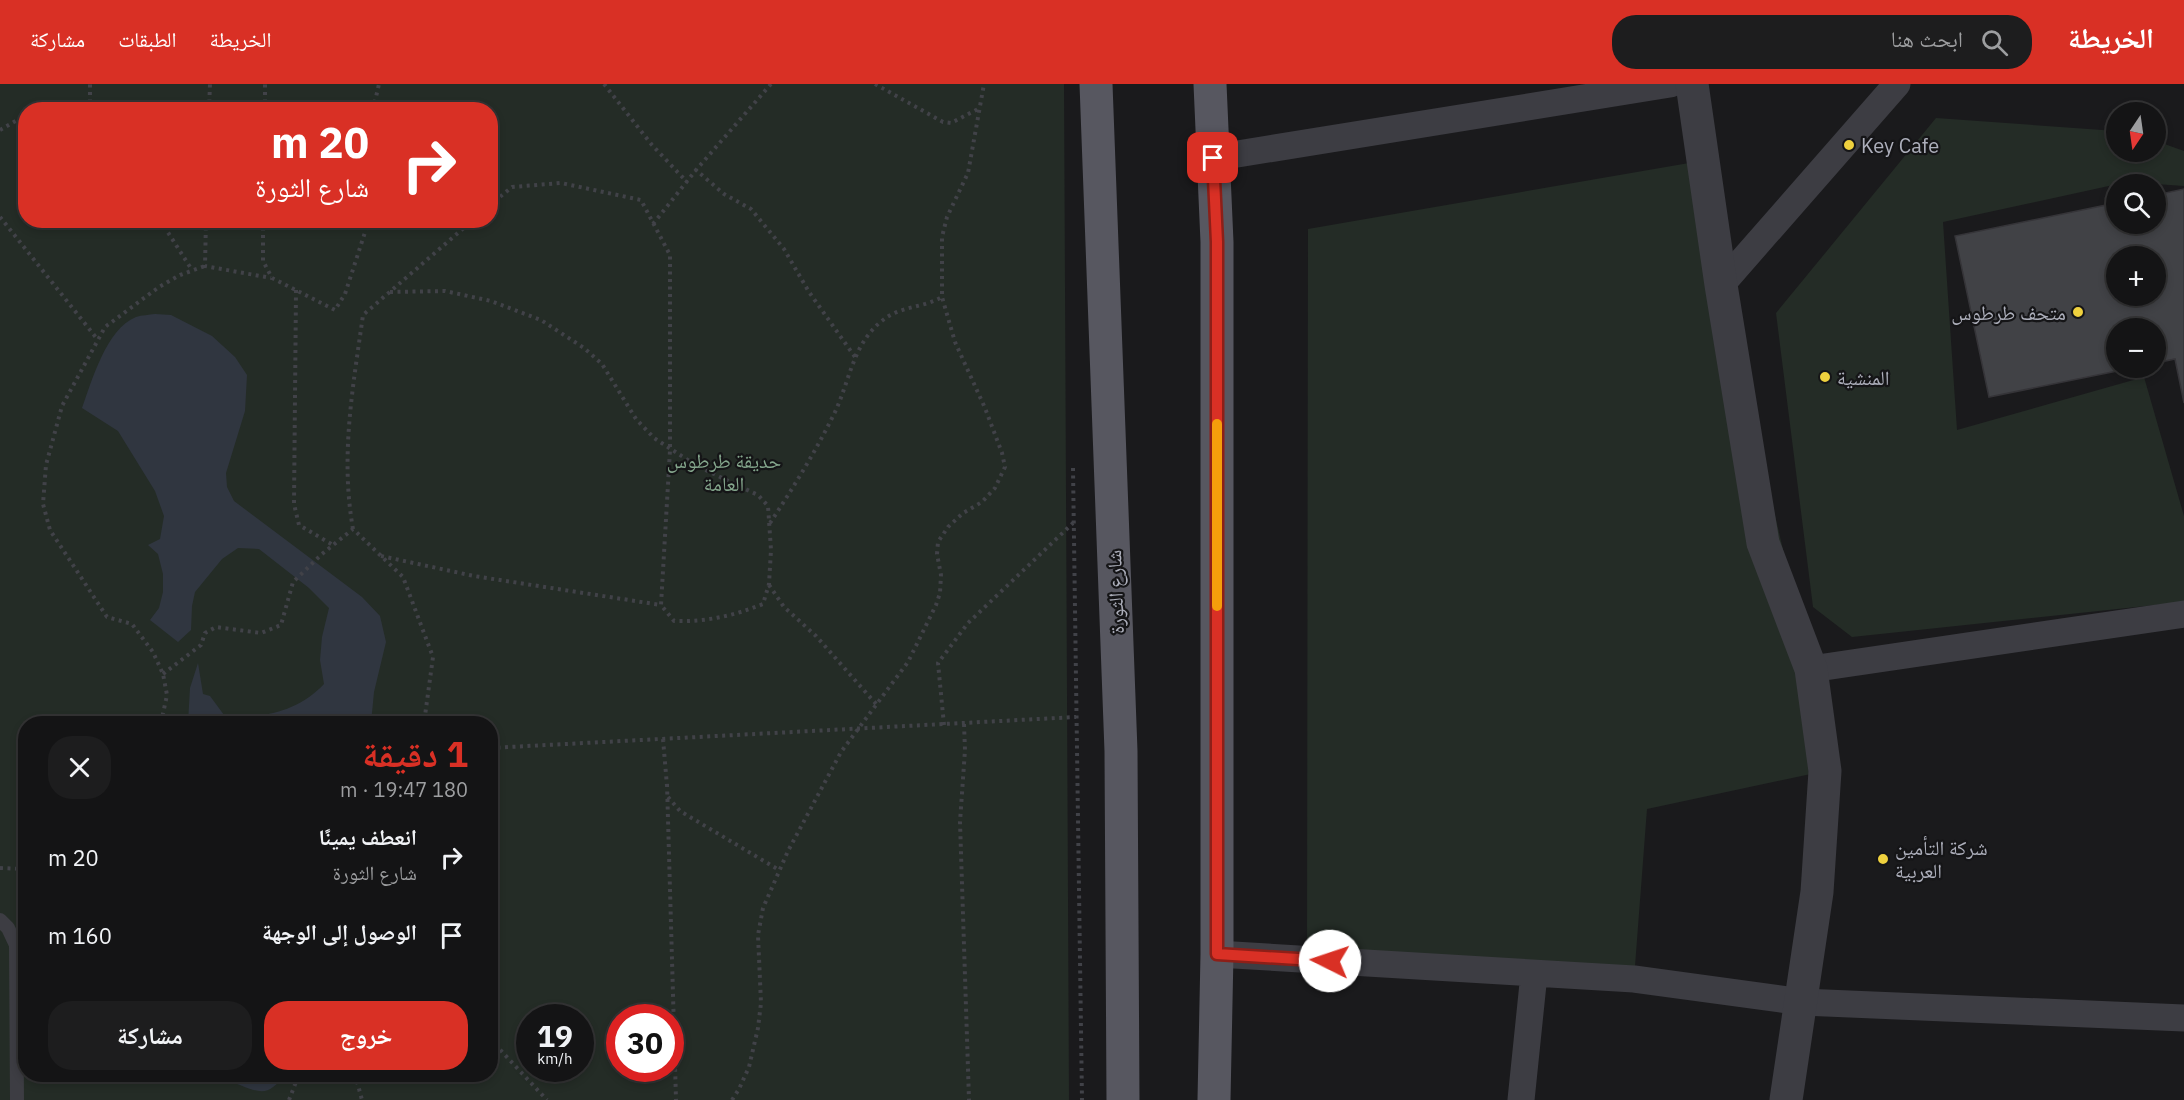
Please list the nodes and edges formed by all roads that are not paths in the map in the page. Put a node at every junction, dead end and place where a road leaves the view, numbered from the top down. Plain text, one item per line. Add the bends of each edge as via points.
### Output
1 (1096, 84) edge
2 (1210, 84) edge
3 (1670, 84) edge
4 (1692, 84) edge
5 (1898, 84) edge
6 (1213, 158) junction
7 (1721, 285) junction
8 (2184, 614) edge
9 (1811, 669) junction
10 (0, 920) edge
11 (1217, 954) junction
12 (1534, 974) junction
13 (1802, 1002) junction
14 (2184, 1018) edge
15 (17, 1100) edge
16 (1123, 1100) edge
17 (1214, 1100) edge
18 (1521, 1100) edge
19 (1786, 1100) edge

1 - 16 main road, شارع الثورة via 1121,751
2 - 6 main road
3 - 6 street
4 - 7 street
5 - 7 street
6 - 11 main road via 1217,242
7 - 9 street via 1763,543
8 - 9 street
9 - 13 street via 1825,771 1816,892
10 - 15 lane via 16,945
11 - 12 street
11 - 17 main road
12 - 13 street via 1634,979
12 - 18 street
13 - 14 street
13 - 19 street

